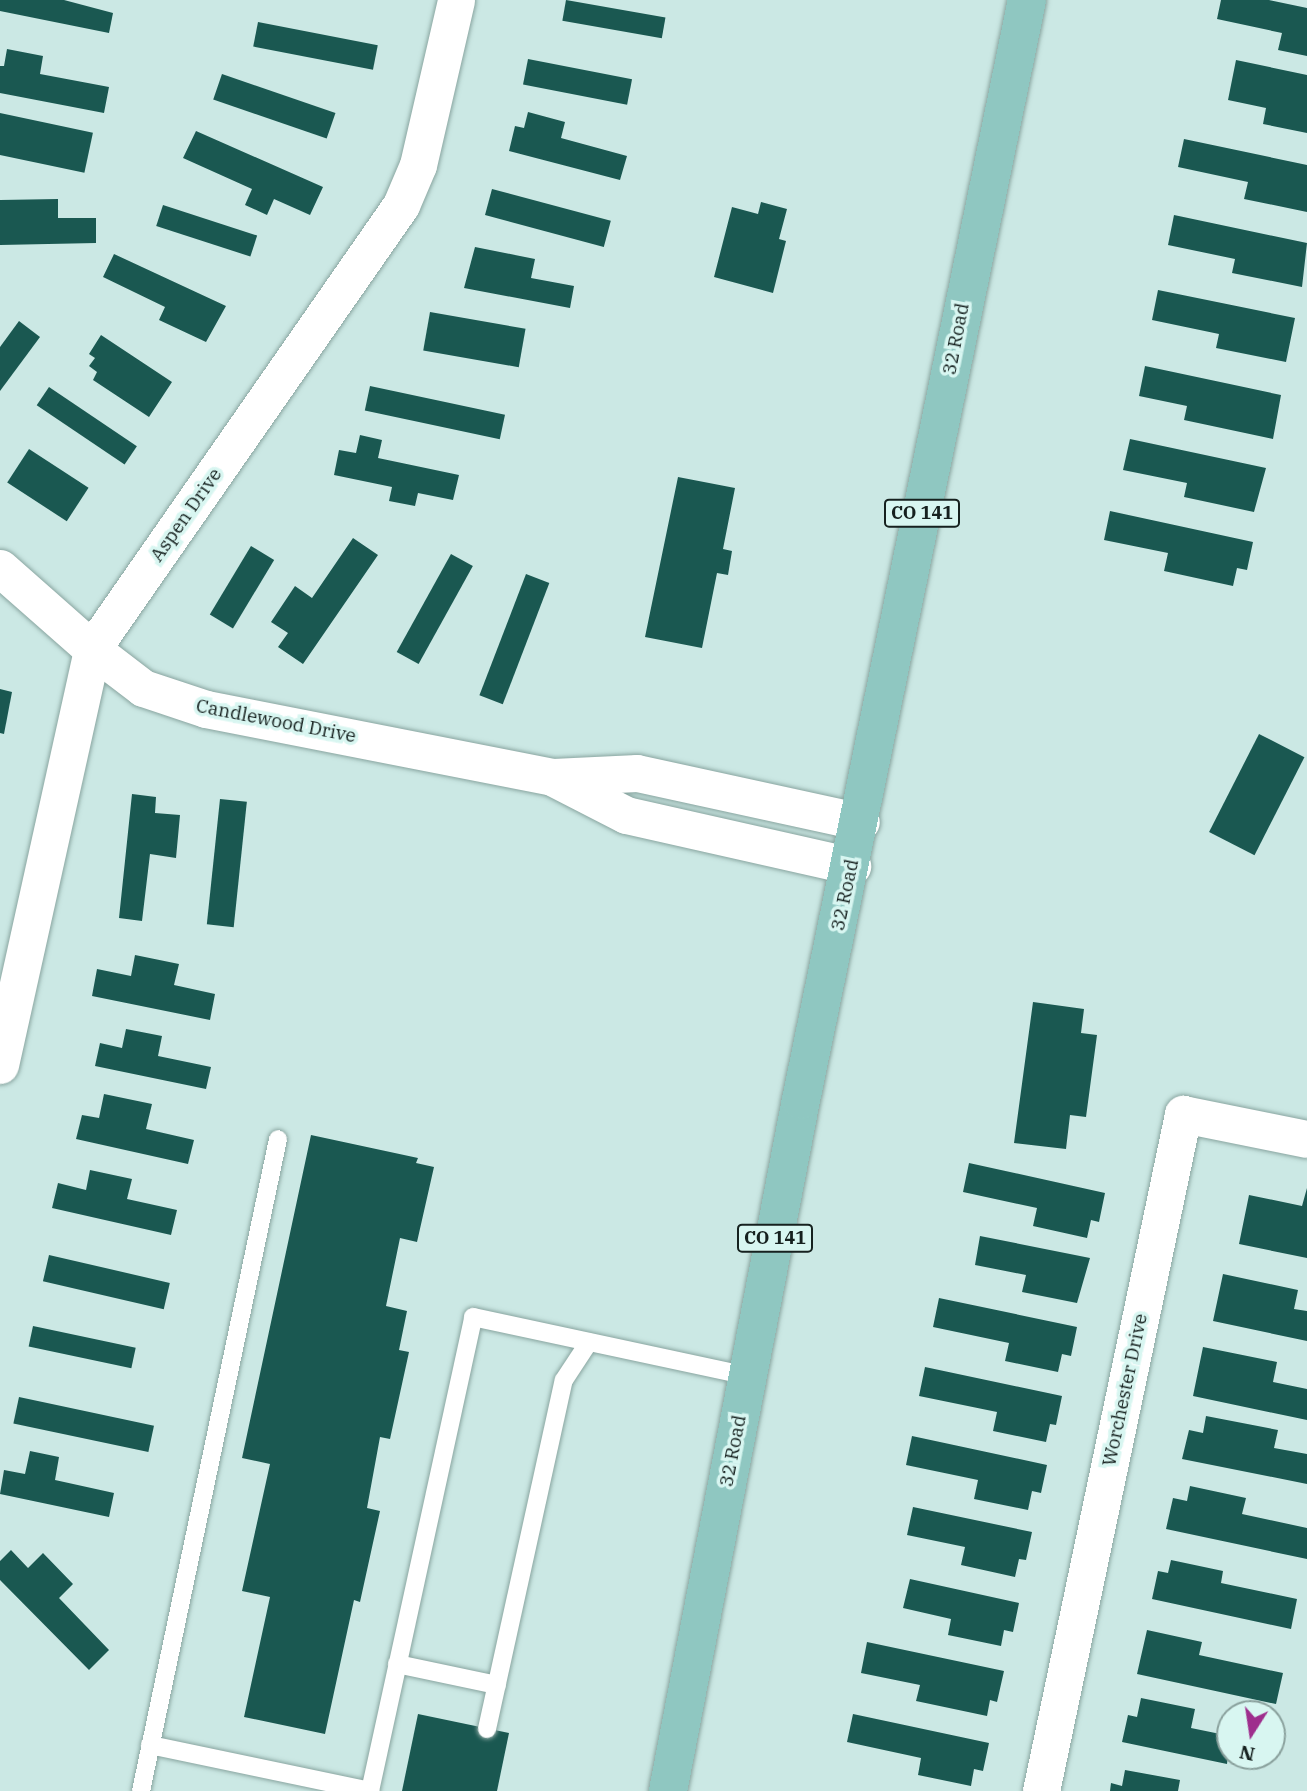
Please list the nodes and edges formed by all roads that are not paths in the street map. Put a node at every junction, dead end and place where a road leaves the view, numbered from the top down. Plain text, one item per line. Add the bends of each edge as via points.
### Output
1 (456, 0) edge
2 (1027, 0) edge
3 (0, 568) edge
4 (92, 649) junction
5 (553, 777) junction
6 (861, 822) junction
7 (852, 866) junction
8 (0, 1065) edge
9 (278, 1139) dead end
10 (1307, 1139) edge
11 (589, 1342) junction
12 (748, 1376) junction
13 (397, 1664) junction
14 (497, 1685) junction
15 (487, 1729) dead end
16 (150, 1745) junction
17 (141, 1791) edge
18 (370, 1791) edge
19 (668, 1791) edge
20 (1041, 1791) edge

1 - 4 street, Aspen Drive via 418,164 401,205
2 - 6 main road, 32 Road / CO 141
3 - 4 street, Candlewood Drive
4 - 5 street, Candlewood Drive via 143,688 206,709
4 - 8 street, Aspen Drive
5 - 6 street, Candlewood Drive via 637,773
5 - 7 street, Candlewood Drive via 626,815
6 - 7 main road, 32 Road / CO 141
7 - 12 main road, 32 Road / CO 141
9 - 16 lane
10 - 20 street, Worchester Drive via 1183,1114
11 - 12 lane
11 - 13 lane via 473,1317
11 - 14 lane via 564,1380
12 - 19 main road, 32 Road / CO 141
13 - 14 lane
13 - 18 lane
14 - 15 lane
16 - 17 lane
16 - 18 lane

